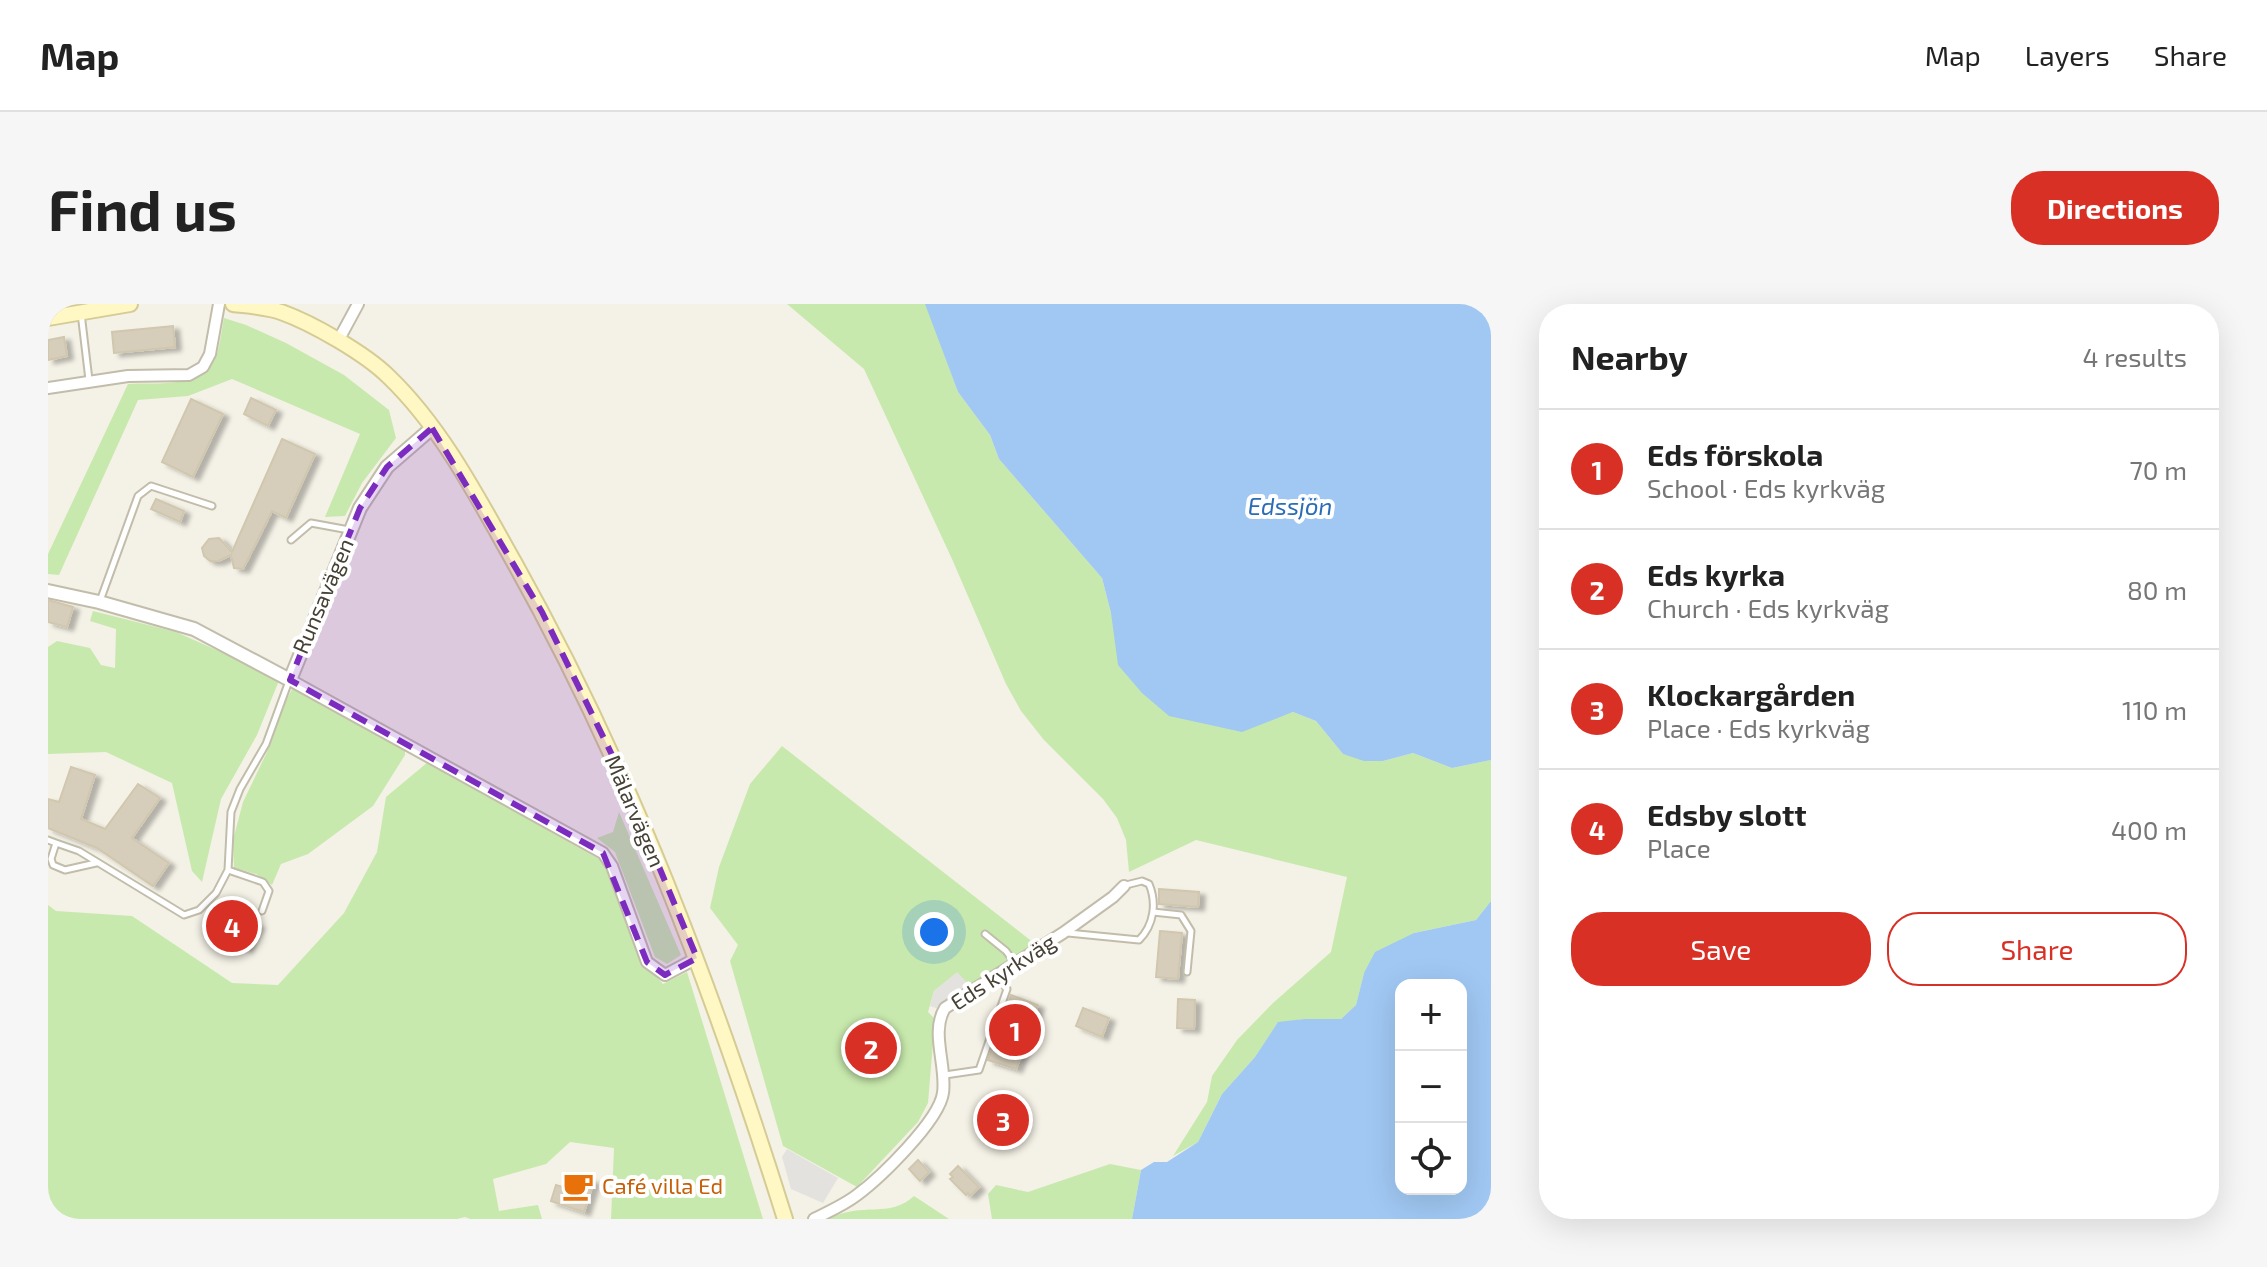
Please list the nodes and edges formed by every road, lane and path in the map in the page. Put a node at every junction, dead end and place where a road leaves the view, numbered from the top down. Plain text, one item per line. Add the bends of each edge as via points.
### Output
1 (130, 304) edge
2 (219, 304) edge
3 (233, 304) edge
4 (358, 304) edge
5 (81, 308) edge
6 (48, 318) edge
7 (338, 341) junction
8 (89, 380) junction
9 (48, 388) edge
10 (432, 428) junction
11 (212, 506) dead end
12 (350, 531) junction
13 (291, 540) dead end
14 (48, 591) edge
15 (99, 602) junction
16 (290, 680) junction
17 (48, 840) edge
18 (56, 843) junction
19 (96, 863) junction
20 (228, 870) junction
21 (1124, 886) joint
22 (262, 911) dead end
23 (1153, 912) junction
24 (1063, 933) junction
25 (985, 934) dead end
26 (697, 958) junction
27 (1015, 963) junction
28 (1187, 972) dead end
29 (997, 976) junction
30 (944, 1075) junction
31 (785, 1219) edge
32 (814, 1219) edge

1 - 5 main road
2 - 8 street via 203,367 189,375
3 - 7 main road, Mälarvägen via 280,312
4 - 7 street
5 - 6 main road
5 - 8 lane
7 - 10 main road, Mälarvägen via 388,376
8 - 9 street
10 - 12 street, Runsavägen via 376,481
10 - 26 main road, Mälarvägen via 549,626 615,761
11 - 15 lane via 151,486 138,496
12 - 13 lane via 311,523
12 - 16 street, Runsavägen
14 - 15 street, Runsavägen
15 - 16 street, Runsavägen via 194,629
16 - 20 lane via 266,744 231,812
16 - 26 street via 603,853 647,962 665,975
17 - 18 lane
18 - 19 lane
18 - 19 lane via 53,865 65,870
19 - 20 lane via 184,915 199,910 216,893
20 - 22 lane via 263,882 269,891
21 - 23 lane via 1149,884
21 - 24 street, Eds kyrkväg
23 - 24 lane via 1149,930 1139,940
23 - 28 lane via 1181,915 1191,931
24 - 27 street, Eds kyrkväg
25 - 27 lane
26 - 31 main road, Mälarvägen
27 - 29 street, Eds kyrkväg
29 - 30 street, Eds kyrkväg via 941,1015
29 - 30 lane via 1007,989 979,1070
30 - 32 street, Eds kyrkväg via 943,1096 926,1127 858,1194

